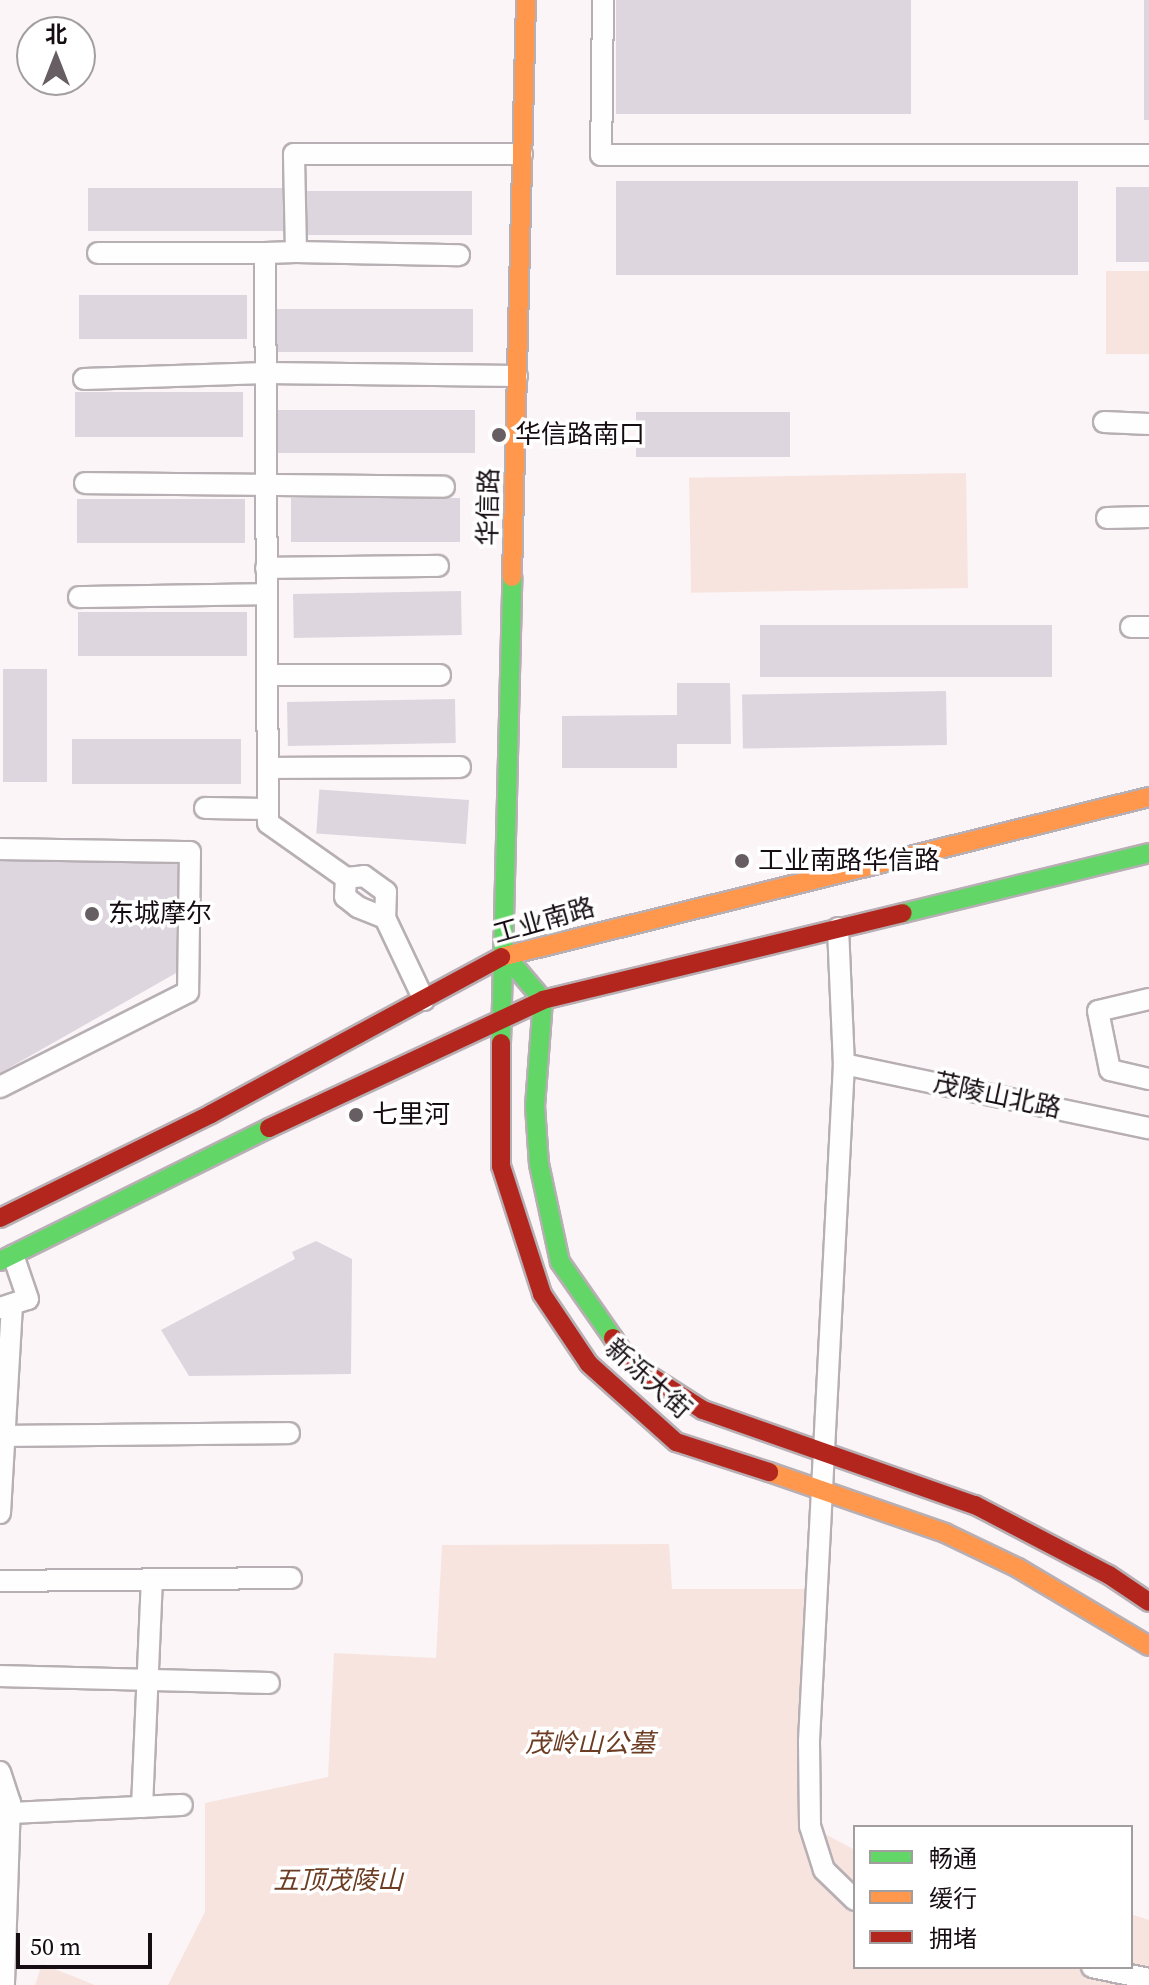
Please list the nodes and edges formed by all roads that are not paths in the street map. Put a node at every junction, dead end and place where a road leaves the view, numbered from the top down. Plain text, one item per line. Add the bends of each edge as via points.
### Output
1 (526, 0) edge
2 (603, 0) edge
3 (522, 154) junction
4 (1149, 155) edge
5 (296, 252) junction
6 (98, 253) dead end
7 (265, 253) junction
8 (459, 255) dead end
9 (266, 373) junction
10 (517, 376) junction
11 (84, 379) dead end
12 (1104, 422) dead end
13 (1149, 424) edge
14 (85, 483) dead end
15 (266, 483) junction
16 (444, 487) dead end
17 (1149, 517) edge
18 (1107, 518) dead end
19 (438, 566) dead end
20 (266, 568) junction
21 (266, 594) junction
22 (79, 597) dead end
23 (267, 675) junction
24 (440, 675) dead end
25 (460, 767) dead end
26 (268, 768) junction
27 (1149, 797) edge
28 (205, 808) dead end
29 (268, 809) junction
30 (0, 849) edge
31 (1149, 853) edge
32 (346, 878) junction
33 (385, 918) junction
34 (838, 928) junction
35 (505, 955) junction
36 (1149, 999) edge
37 (424, 1000) junction
38 (543, 1000) junction
39 (500, 1021) junction
40 (844, 1064) junction
41 (1149, 1079) edge
42 (0, 1087) edge
43 (1149, 1128) edge
44 (0, 1218) edge
45 (7, 1258) edge
46 (6, 1306) edge
47 (289, 1433) dead end
48 (4, 1436) junction
49 (823, 1454) junction
50 (824, 1489) junction
51 (0, 1513) edge
52 (291, 1578) dead end
53 (152, 1580) junction
54 (0, 1581) edge
55 (1149, 1602) edge
56 (1144, 1642) edge
57 (0, 1676) edge
58 (149, 1680) junction
59 (269, 1683) dead end
60 (0, 1772) edge
61 (182, 1805) dead end
62 (142, 1807) junction
63 (10, 1813) junction
64 (5, 1879) edge
65 (853, 1898) edge
66 (1102, 1969) edge
67 (1149, 1979) edge
68 (4, 1985) edge

1 - 3 main road, 华信路
2 - 4 street via 601,155
3 - 5 street via 294,154
3 - 10 main road, 华信路
5 - 7 street
5 - 8 street
6 - 7 street
7 - 9 street
9 - 10 street
9 - 11 street
9 - 15 street
10 - 35 main road, 华信路
12 - 13 street
14 - 15 street
15 - 16 street
15 - 20 street
17 - 18 street
19 - 20 street
20 - 21 street
21 - 22 street
21 - 23 street
23 - 24 street
23 - 26 street
25 - 26 street
26 - 29 street
27 - 35 main road, 工业南路
28 - 29 street
29 - 32 street via 268,823
30 - 42 street via 190,852 188,992
31 - 34 main road
32 - 33 street via 345,897
32 - 33 street via 364,876 386,892
33 - 37 street
34 - 38 main road
34 - 40 street
35 - 37 main road, 工业南路
35 - 38 main road
35 - 39 main road, 新泺大街
36 - 41 street via 1098,1011 1110,1070
37 - 44 main road, 工业南路
38 - 39 main road
38 - 49 main road, 新泺大街 via 535,1106 539,1164 560,1262 630,1363 703,1410
39 - 45 main road via 350,1088
39 - 50 main road, 新泺大街 via 501,1166 542,1294 589,1364 676,1442
40 - 43 street, 茂陵山北路
40 - 49 street
45 - 46 street via 28,1299
46 - 48 street
47 - 48 street
48 - 51 street
49 - 50 street
49 - 55 main road, 新泺大街 via 975,1505
50 - 56 main road, 新泺大街 via 945,1533
50 - 65 street via 809,1742 810,1826 824,1870
52 - 53 street
53 - 54 street
53 - 58 street
55 - 56 street
57 - 58 street
58 - 59 street
58 - 62 street
60 - 63 street
61 - 62 street
62 - 63 street
63 - 64 street
64 - 68 street
66 - 67 street

